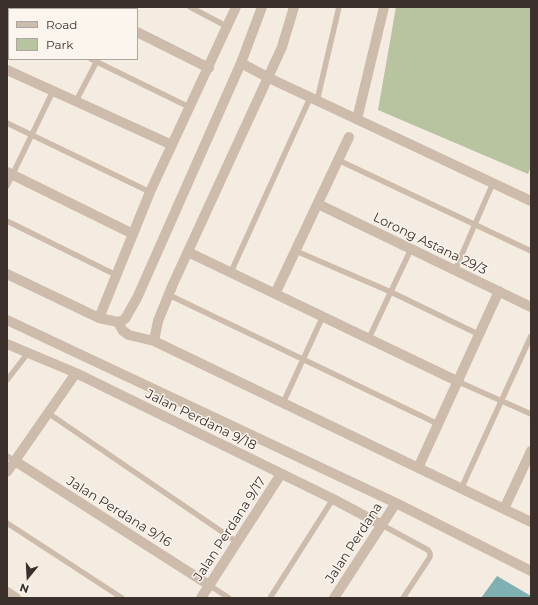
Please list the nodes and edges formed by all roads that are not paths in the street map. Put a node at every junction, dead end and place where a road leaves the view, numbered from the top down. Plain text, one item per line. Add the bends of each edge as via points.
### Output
1 (190, 7) edge
2 (236, 7) edge
3 (262, 7) edge
4 (294, 7) edge
5 (339, 7) edge
6 (384, 7) edge
7 (228, 27) junction
8 (138, 32) edge
9 (96, 60) edge
10 (241, 63) junction
11 (209, 68) junction
12 (7, 70) edge
13 (269, 78) junction
14 (53, 91) junction
15 (314, 99) junction
16 (76, 101) junction
17 (190, 107) junction
18 (357, 119) junction
19 (7, 123) edge
20 (32, 135) junction
21 (349, 137) dead end
22 (172, 145) junction
23 (338, 160) junction
24 (10, 173) edge
25 (493, 183) junction
26 (7, 186) edge
27 (150, 192) junction
28 (531, 201) edge
29 (318, 204) junction
30 (7, 221) edge
31 (475, 225) junction
32 (133, 234) junction
33 (411, 249) junction
34 (296, 251) junction
35 (531, 251) edge
36 (188, 252) junction
37 (455, 270) junction
38 (231, 272) junction
39 (7, 274) edge
40 (116, 275) junction
41 (499, 291) junction
42 (391, 292) junction
43 (275, 294) junction
44 (169, 295) junction
45 (531, 307) edge
46 (322, 316) junction
47 (99, 318) junction
48 (7, 320) edge
49 (118, 322) junction
50 (480, 335) junction
51 (531, 336) edge
52 (369, 338) junction
53 (154, 342) junction
54 (7, 344) edge
55 (28, 353) junction
56 (303, 360) junction
57 (76, 373) junction
58 (7, 380) edge
59 (459, 382) junction
60 (502, 400) junction
61 (283, 403) junction
62 (48, 414) junction
63 (531, 414) edge
64 (438, 424) junction
65 (531, 451) edge
66 (11, 458) edge
67 (418, 468) junction
68 (7, 472) edge
69 (281, 474) junction
70 (461, 489) junction
71 (333, 499) junction
72 (396, 503) junction
73 (504, 509) junction
74 (531, 522) edge
75 (7, 523) edge
76 (382, 525) junction
77 (237, 542) junction
78 (531, 571) edge
79 (209, 585) junction
80 (7, 592) edge
81 (16, 598) edge
82 (122, 598) edge
83 (201, 598) edge
84 (229, 598) edge
85 (270, 598) edge
86 (334, 598) edge
87 (403, 598) edge

1 - 7 lane
2 - 7 street
3 - 10 street
4 - 13 street
5 - 15 lane
6 - 18 street
7 - 11 street
8 - 11 street
9 - 16 lane
9 - 17 lane
10 - 13 street
10 - 49 street via 137,298 125,319
11 - 17 street
12 - 14 street
13 - 15 street
13 - 36 street
14 - 16 street
14 - 20 lane
15 - 18 street
15 - 38 lane
16 - 22 street
17 - 22 street
18 - 25 street
19 - 20 lane
20 - 24 lane
20 - 27 lane
21 - 23 street
22 - 27 street
23 - 29 street
23 - 31 lane
24 - 26 lane
24 - 32 street
25 - 28 street
25 - 31 lane
27 - 32 street
29 - 33 street, Lorong Astana 29/3
29 - 34 street
30 - 40 lane
31 - 35 lane
31 - 37 lane
32 - 40 street
33 - 37 street, Lorong Astana 29/3
33 - 42 lane
34 - 42 lane
34 - 43 street
36 - 38 street
36 - 44 street
37 - 41 street, Lorong Astana 29/3
38 - 43 street
39 - 47 street
40 - 47 street
41 - 45 street, Lorong Astana 29/3
41 - 50 street
42 - 50 lane
42 - 52 lane
43 - 46 street
44 - 53 street via 158,320
44 - 56 lane
46 - 52 street
46 - 56 lane
47 - 49 street
48 - 72 street
49 - 53 street via 129,336
50 - 59 street
51 - 60 lane
52 - 59 street
53 - 61 street
54 - 55 street, Jalan Perdana 9/18
55 - 57 street, Jalan Perdana 9/18
55 - 58 lane
56 - 61 lane
56 - 64 lane
57 - 62 street
57 - 69 street, Jalan Perdana 9/18
59 - 60 lane
59 - 64 street
60 - 63 lane
60 - 70 lane
61 - 67 street
62 - 66 street
62 - 77 lane
64 - 67 street
65 - 73 street
66 - 68 street
66 - 79 street, Jalan Perdana 9/16
67 - 70 street
69 - 71 street, Jalan Perdana 9/18
69 - 77 street, Jalan Perdana 9/17
70 - 73 street
71 - 76 street, Jalan Perdana 9/18
71 - 85 lane
72 - 76 street, Jalan Perdana
72 - 78 street
73 - 74 street
75 - 82 lane
76 - 86 street, Jalan Perdana
76 - 87 lane via 430,553 430,557
77 - 79 street, Jalan Perdana 9/17
79 - 83 street, Jalan Perdana 9/17
79 - 84 lane
80 - 81 street

